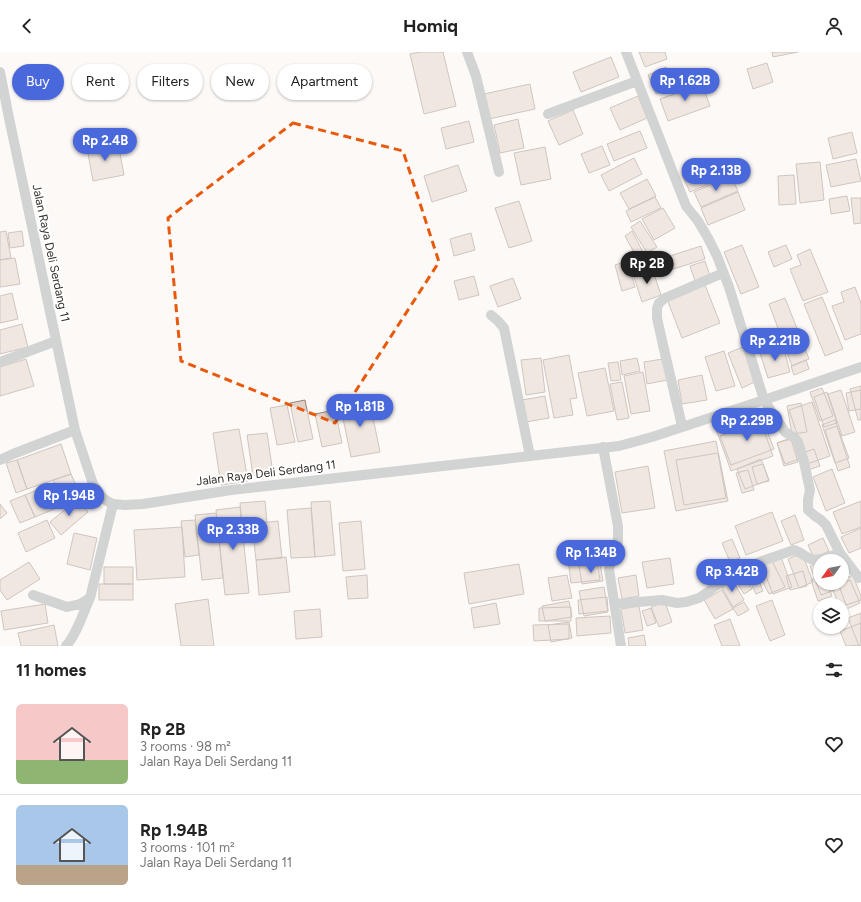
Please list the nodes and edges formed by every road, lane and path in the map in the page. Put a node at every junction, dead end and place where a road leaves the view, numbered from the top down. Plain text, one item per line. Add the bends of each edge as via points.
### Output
1 (467, 52) edge
2 (626, 52) edge
3 (0, 72) edge
4 (637, 80) junction
5 (548, 114) dead end
6 (4, 119) edge
7 (499, 172) dead end
8 (723, 273) junction
9 (491, 315) dead end
10 (56, 341) junction
11 (0, 362) edge
12 (861, 367) edge
13 (764, 400) junction
14 (682, 426) junction
15 (75, 430) junction
16 (603, 447) junction
17 (530, 456) junction
18 (0, 460) edge
19 (114, 504) junction
20 (840, 553) junction
21 (859, 578) dead end
22 (33, 595) dead end
23 (90, 598) junction
24 (615, 604) junction
25 (66, 646) edge
26 (622, 646) edge

1 - 7 street via 476,76
2 - 4 street
3 - 6 street, Jalan Raya Deli Serdang 11
4 - 5 street
4 - 8 street via 686,206 708,238
6 - 10 street, Jalan Raya Deli Serdang 11
8 - 13 street
8 - 14 street via 665,298 657,308 657,318
9 - 17 street via 504,328
10 - 11 street
10 - 15 street, Jalan Raya Deli Serdang 11
12 - 13 street, Jalan Raya Deli Serdang 11
13 - 14 street, Jalan Raya Deli Serdang 11
13 - 20 street via 785,432 795,438 810,490 808,510 826,525
14 - 16 street, Jalan Raya Deli Serdang 11 via 619,446
15 - 18 street
15 - 19 street, Jalan Raya Deli Serdang 11 via 93,484 101,496
16 - 17 street, Jalan Raya Deli Serdang 11
16 - 24 street via 618,526 618,542 610,569
17 - 19 street, Jalan Raya Deli Serdang 11 via 335,477 143,504
19 - 23 street
20 - 21 street
20 - 24 street via 818,560 794,550 762,561 722,582 699,598 686,602 662,600
22 - 23 street via 67,607
23 - 25 street
24 - 26 street

